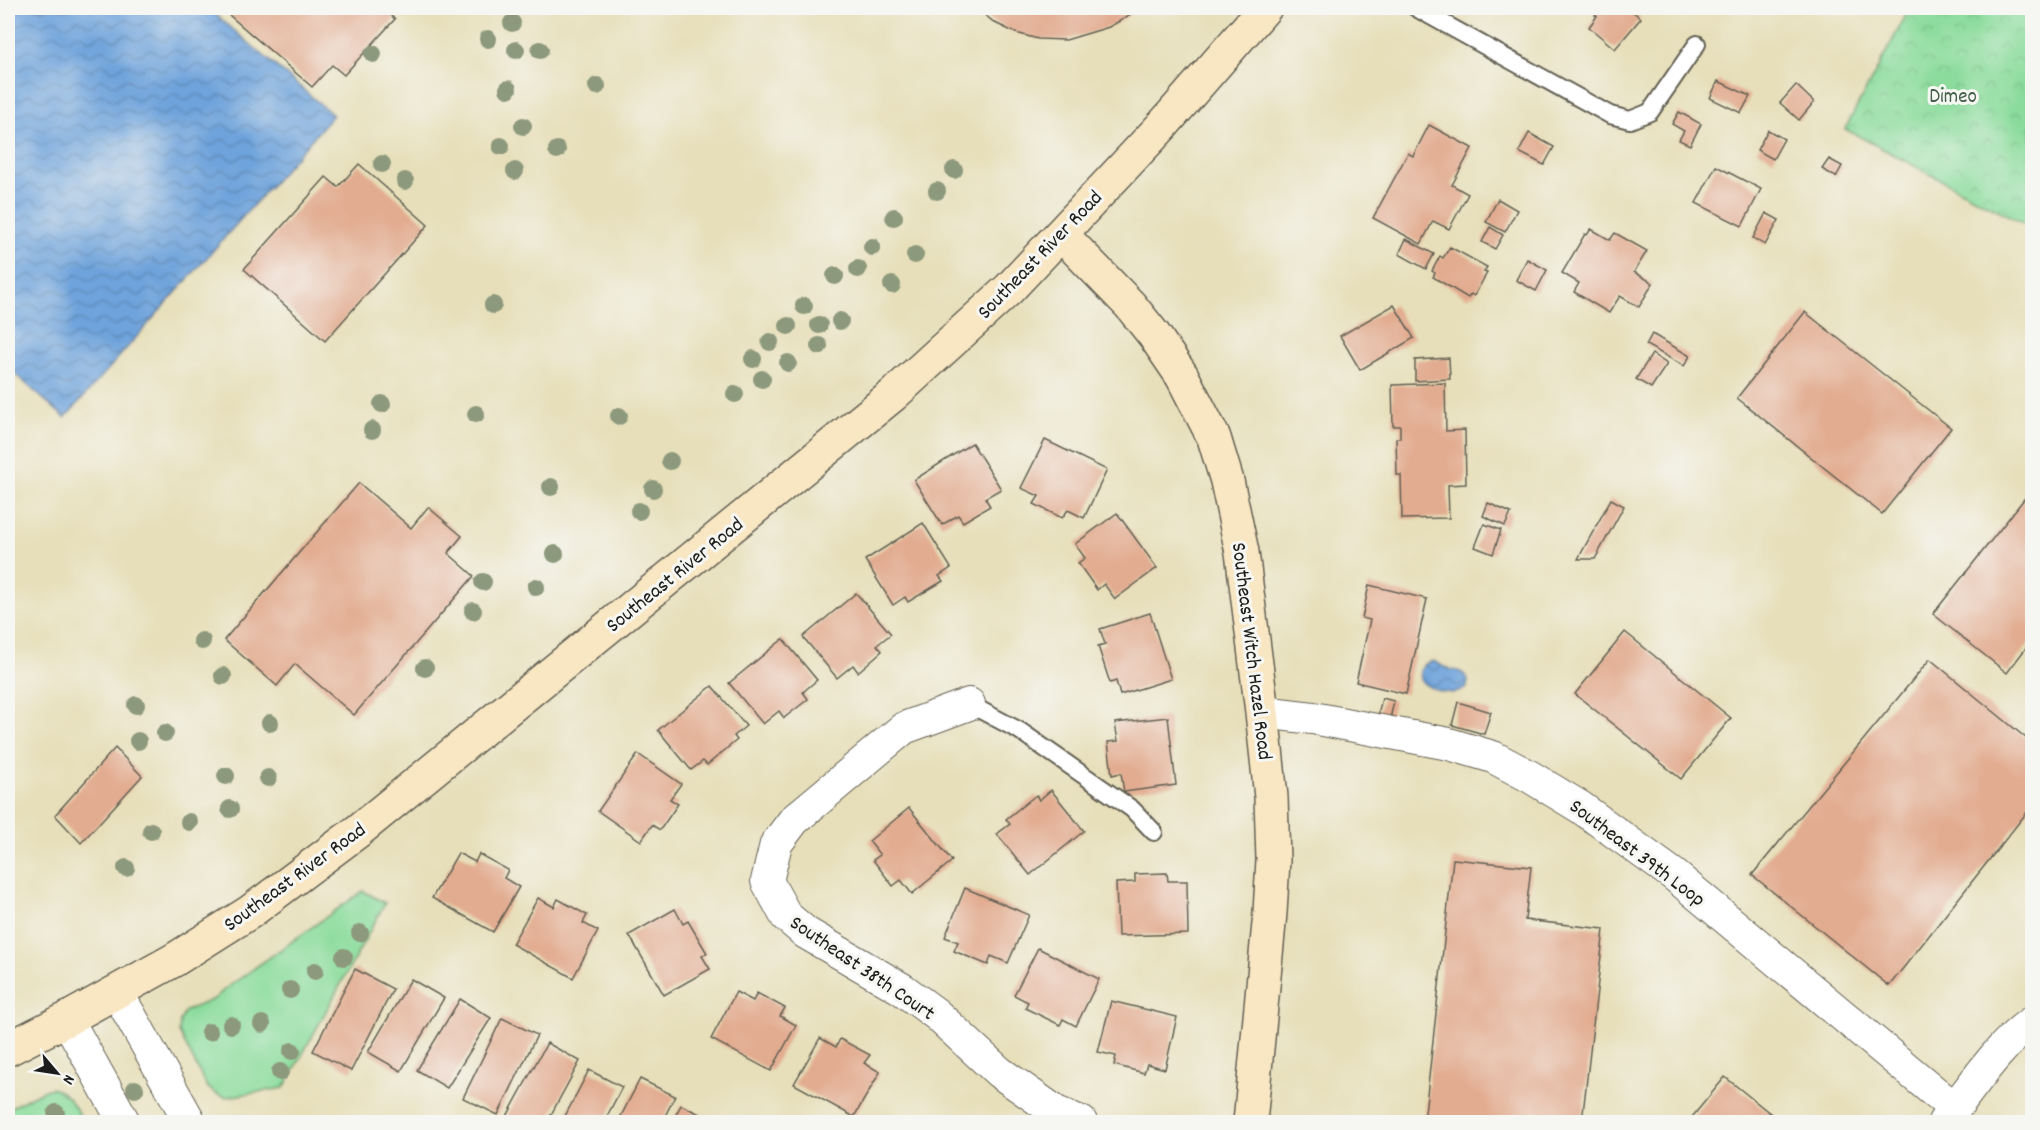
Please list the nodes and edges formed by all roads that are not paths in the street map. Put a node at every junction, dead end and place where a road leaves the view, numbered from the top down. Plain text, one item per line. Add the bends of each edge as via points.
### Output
1 (1265, 8) edge
2 (1416, 8) edge
3 (1697, 44) dead end
4 (1061, 234) junction
5 (969, 704) joint
6 (1263, 712) junction
7 (1154, 832) dead end
8 (117, 992) junction
9 (67, 1019) junction
10 (2032, 1022) edge
11 (8, 1048) edge
12 (1949, 1116) edge
13 (124, 1122) edge
14 (190, 1122) edge
15 (1081, 1122) edge
16 (1250, 1122) edge

1 - 4 main road, Southeast River Road
2 - 3 lane via 1610,115 1630,120 1650,112
4 - 6 main road, Southeast Witch Hazel Road via 1154,334 1182,376 1214,438 1242,552
4 - 8 main road, Southeast River Road via 1009,289 893,394 358,831 250,912
5 - 7 lane via 1020,730 1132,809
5 - 15 street, Southeast 38th Court via 904,728 794,820 776,844 767,881 786,916 806,933 902,989 936,1014 999,1072 1056,1112
6 - 12 street, Southeast 39th Loop via 1449,744 1493,758 1529,776 1580,807 1674,875
6 - 16 main road, Southeast Witch Hazel Road via 1273,860
8 - 9 main road, Southeast River Road
8 - 14 street
9 - 11 main road, Southeast River Road
9 - 13 street
10 - 12 street, Southeast 39th Loop via 2020,1030

